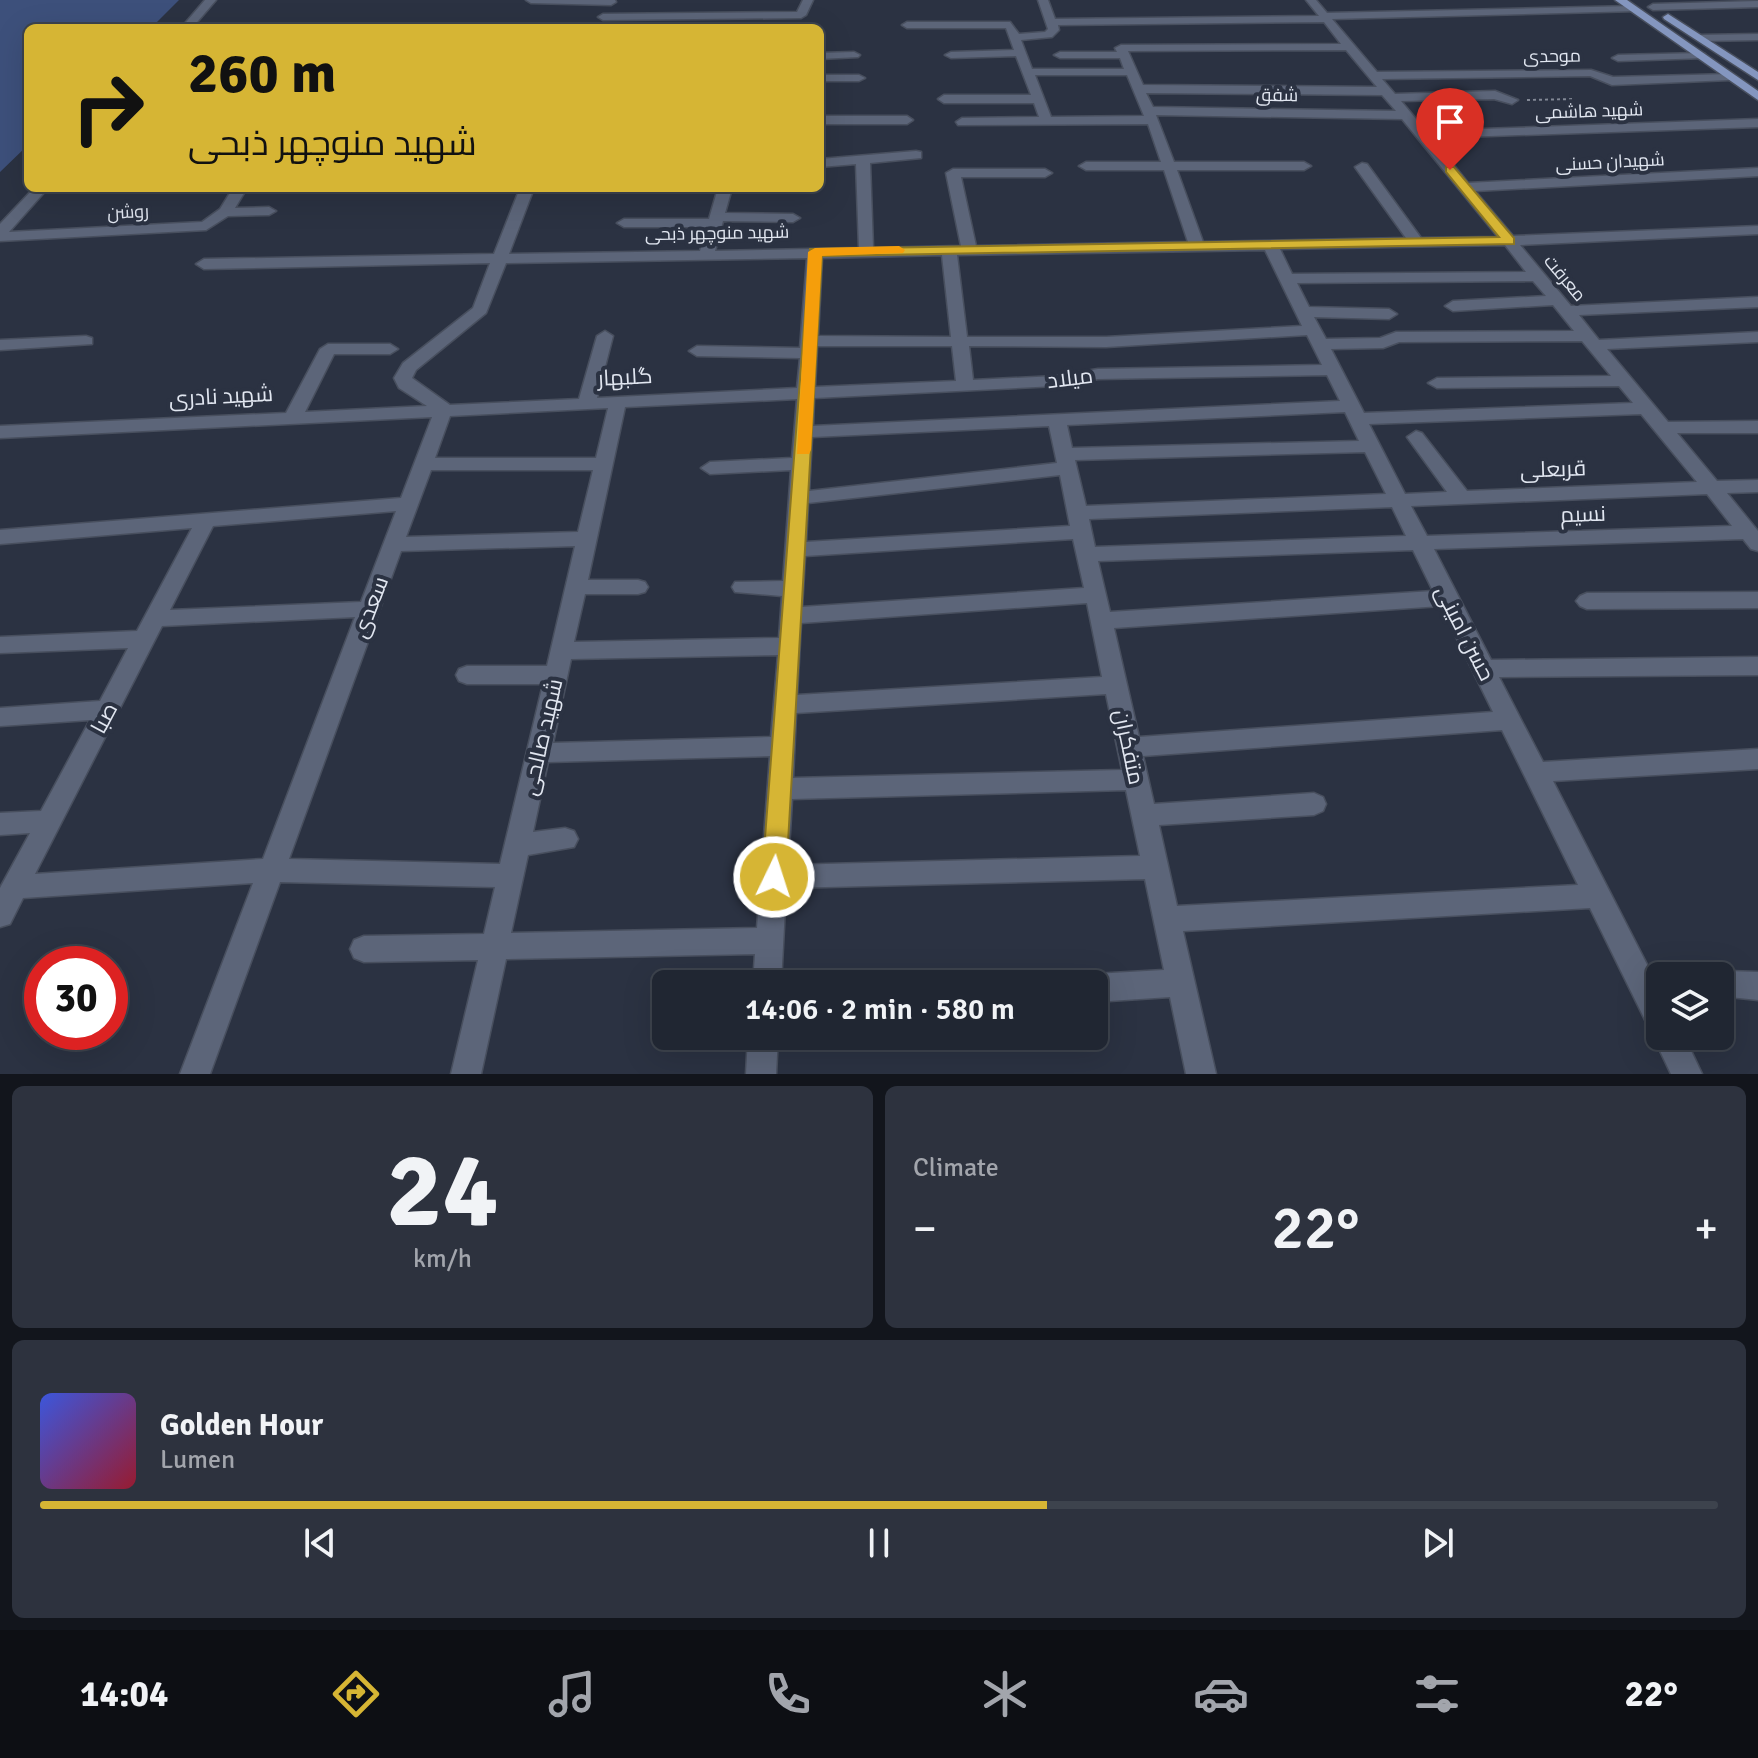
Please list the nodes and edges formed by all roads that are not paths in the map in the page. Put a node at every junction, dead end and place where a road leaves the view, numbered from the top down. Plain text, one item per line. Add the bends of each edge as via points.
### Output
1 (211, 0) edge
2 (531, 0) edge
3 (808, 0) edge
4 (1043, 0) edge
5 (1311, 0) edge
6 (1620, 0) edge
7 (611, 1) edge
8 (1648, 3) edge
9 (1748, 3) edge
10 (1633, 9) junction
11 (603, 17) junction
12 (1325, 18) junction
13 (1051, 22) junction
14 (190, 24) edge
15 (600, 24) edge
16 (907, 25) dead end
17 (1015, 37) junction
18 (1758, 37) edge
19 (1700, 38) junction
20 (1349, 47) junction
21 (1122, 51) junction
22 (1021, 53) junction
23 (854, 55) dead end
24 (951, 55) dead end
25 (1060, 55) dead end
26 (824, 56) edge
27 (1701, 56) junction
28 (1618, 58) dead end
29 (1028, 72) junction
30 (1131, 72) junction
31 (1373, 76) junction
32 (1730, 77) junction
33 (1758, 77) edge
34 (824, 78) edge
35 (859, 78) dead end
36 (1138, 89) junction
37 (1388, 94) junction
38 (1758, 96) edge
39 (944, 99) dead end
40 (1038, 99) junction
41 (1512, 100) road end
42 (1646, 109) dead end
43 (1406, 115) junction
44 (1150, 116) junction
45 (824, 120) edge
46 (907, 120) dead end
47 (962, 122) dead end
48 (1047, 122) junction
49 (1758, 123) edge
50 (1667, 127) junction
51 (1422, 135) junction
52 (916, 155) dead end
53 (863, 162) junction
54 (824, 163) edge
55 (1086, 166) dead end
56 (1169, 166) junction
57 (1304, 166) dead end
58 (1362, 167) dead end
59 (1758, 172) edge
60 (1045, 173) dead end
61 (1464, 187) junction
62 (38, 192) edge
63 (238, 192) edge
64 (525, 192) edge
65 (724, 192) edge
66 (269, 211) dead end
67 (225, 212) junction
68 (793, 218) dead end
69 (716, 220) junction
70 (624, 223) dead end
71 (1758, 230) edge
72 (0, 235) edge
73 (1509, 241) junction
74 (1417, 243) junction
75 (1270, 245) junction
76 (1197, 246) junction
77 (969, 249) junction
78 (949, 250) junction
79 (866, 251) junction
80 (815, 252) junction
81 (707, 253) junction
82 (501, 256) junction
83 (204, 264) dead end
84 (1538, 276) junction
85 (1287, 279) junction
86 (1758, 302) edge
87 (1562, 305) junction
88 (1453, 306) dead end
89 (1389, 314) dead end
90 (1311, 329) junction
91 (605, 336) dead end
92 (1758, 337) edge
93 (1591, 340) junction
94 (86, 341) dead end
95 (958, 341) junction
96 (0, 345) edge
97 (810, 347) junction
98 (390, 349) dead end
99 (697, 351) dead end
100 (1332, 370) junction
101 (1624, 381) junction
102 (1437, 383) dead end
103 (965, 385) junction
104 (807, 392) junction
105 (618, 401) junction
106 (587, 402) junction
107 (1647, 408) junction
108 (444, 409) junction
109 (1354, 412) junction
110 (293, 417) junction
111 (1057, 420) junction
112 (1758, 427) edge
113 (1663, 428) junction
114 (0, 432) edge
115 (804, 432) junction
116 (1416, 437) dead end
117 (1371, 446) junction
118 (1066, 461) junction
119 (424, 464) junction
120 (604, 464) junction
121 (802, 464) junction
122 (710, 468) dead end
123 (1758, 486) edge
124 (1711, 487) junction
125 (1460, 496) junction
126 (800, 498) junction
127 (1397, 498) junction
128 (409, 504) junction
129 (207, 519) junction
130 (1082, 533) junction
131 (0, 537) edge
132 (1753, 538) edge
133 (587, 539) junction
134 (394, 544) junction
135 (1420, 544) junction
136 (796, 550) junction
137 (576, 587) junction
138 (638, 587) dead end
139 (742, 587) dead end
140 (794, 589) junction
141 (1096, 595) junction
142 (1447, 598) junction
143 (1758, 600) edge
144 (1587, 601) dead end
145 (369, 609) junction
146 (792, 616) junction
147 (1101, 621) junction
148 (151, 629) junction
149 (0, 645) edge
150 (790, 646) junction
151 (559, 663) junction
152 (1758, 666) edge
153 (1483, 669) junction
154 (467, 675) dead end
155 (1116, 685) junction
156 (786, 705) junction
157 (109, 710) junction
158 (0, 717) edge
159 (1508, 720) junction
160 (783, 746) junction
161 (1129, 747) junction
162 (538, 753) junction
163 (1758, 759) edge
164 (1535, 772) junction
165 (1136, 780) junction
166 (780, 789) junction
167 (1314, 804) dead end
168 (1144, 815) junction
169 (50, 821) junction
170 (0, 824) edge
171 (565, 839) dead end
172 (518, 845) junction
173 (1156, 867) junction
174 (271, 870) junction
175 (511, 876) junction
176 (774, 877) junction
177 (15, 887) junction
178 (1597, 896) junction
179 (0, 915) edge
180 (1167, 919) junction
181 (770, 941) junction
182 (494, 948) junction
183 (364, 949) dead end
184 (768, 970) edge
185 (1181, 983) junction
186 (1734, 985) edge
187 (1758, 986) edge
188 (1108, 987) edge
189 (1646, 992) edge
190 (762, 1050) edge
191 (1675, 1050) edge
192 (195, 1074) edge
193 (466, 1074) edge
194 (761, 1074) edge
195 (1201, 1074) edge
196 (1687, 1074) edge

1 - 14 street
2 - 7 street
3 - 11 street via 801,15
4 - 13 street
5 - 12 street, معرفت
6 - 10 main road
7 - 11 street
8 - 9 street
8 - 19 main road
10 - 12 street
10 - 27 main road
11 - 15 street
12 - 13 street
12 - 20 street, معرفت
13 - 17 street via 1054,30 1048,35
16 - 17 street via 1010,25
17 - 22 street
18 - 19 street
19 - 33 main road
20 - 21 street
20 - 31 street, معرفت
21 - 25 street
21 - 30 street
22 - 24 street
22 - 29 street
23 - 26 street
27 - 28 street
27 - 32 main road
29 - 30 street
29 - 40 street
30 - 36 street
31 - 32 street, موحدی via 1591,73 1612,81
31 - 37 street, معرفت
32 - 38 main road
34 - 35 street
36 - 37 street
36 - 44 street
37 - 41 street via 1495,95
37 - 43 street, معرفت
39 - 40 street
40 - 48 street
42 - 50 street
43 - 44 street, شفق
43 - 51 street, معرفت
44 - 48 street, شفق
44 - 56 street
45 - 46 street
47 - 48 street, شفق
49 - 50 street, شهید هاشمی
50 - 51 street, شهید هاشمی
51 - 61 street, معرفت
52 - 53 street via 871,156
53 - 54 street
53 - 79 street
55 - 56 street
56 - 57 street
56 - 76 street
58 - 74 street
59 - 61 street, شهیدان حسنی
60 - 77 street via 953,173
61 - 73 street, معرفت
62 - 72 street
63 - 67 street
64 - 82 street
65 - 69 street
66 - 67 street
67 - 72 street, روشن via 206,226
68 - 69 street
69 - 70 street
69 - 81 street
71 - 73 street, شهید منوچهر ذبحی
73 - 74 street, شهید منوچهر ذبحی
73 - 84 street, معرفت
74 - 75 street, شهید منوچهر ذبحی
75 - 76 street, شهید منوچهر ذبحی
75 - 85 street, حسن امینی
76 - 77 street, شهید منوچهر ذبحی
77 - 78 street, شهید منوچهر ذبحی
78 - 79 street, شهید منوچهر ذبحی
78 - 95 street
79 - 80 street, شهید منوچهر ذبحی
80 - 81 street, شهید منوچهر ذبحی
80 - 97 street
81 - 82 street, شهید منوچهر ذبحی
82 - 83 street, شهید منوچهر ذبحی
82 - 108 street via 480,310 409,367 403,378
84 - 85 street
84 - 87 street, معرفت
85 - 90 street, حسن امینی
86 - 87 street
87 - 88 street
87 - 93 street, معرفت
89 - 90 street
90 - 93 street via 1383,343 1396,337
90 - 95 street via 1106,342
90 - 100 street, حسن امینی
91 - 106 street
92 - 93 street
93 - 101 street, معرفت
94 - 96 street
95 - 97 street
95 - 103 street
97 - 99 street
97 - 104 street
98 - 110 street via 328,349
100 - 103 street, میلاد via 1098,374
100 - 109 street, حسن امینی
101 - 102 street
101 - 107 street, معرفت
103 - 104 street, میلاد
104 - 105 street, گلبهار
104 - 115 street
105 - 106 street, گلبهار
105 - 120 street, شهید صالحی
106 - 108 street, گلبهار
107 - 109 street
107 - 113 street, معرفت
108 - 110 street, شهید نادری
108 - 119 street, سعدی
109 - 111 street
109 - 117 street, حسن امینی
110 - 114 street, شهید نادری
111 - 115 street
111 - 118 street, متفکران
112 - 113 street
113 - 124 street, معرفت
115 - 121 street
116 - 125 street
117 - 118 street
117 - 127 street, حسن امینی
118 - 126 street
118 - 130 street, متفکران
119 - 120 street
119 - 128 street, سعدی
120 - 133 street, شهید صالحی
121 - 122 street
121 - 126 street
123 - 124 street, قربعلی
124 - 125 street, قربعلی
124 - 132 street, معرفت
125 - 127 street, قربعلی
126 - 136 street
127 - 130 street, قربعلی
127 - 135 street, حسن امینی
128 - 129 street
128 - 134 street, سعدی
129 - 131 street
129 - 148 street, صبا
130 - 135 street, نسیم
130 - 136 street
130 - 141 street, متفکران
132 - 135 street, نسیم
133 - 134 street
133 - 137 street, شهید صالحی
134 - 145 street, سعدی
135 - 142 street, حسن امینی
136 - 140 street
137 - 138 street
137 - 151 street, شهید صالحی
139 - 140 street
140 - 146 street
141 - 146 street
141 - 147 street, متفکران
142 - 147 street
142 - 153 street, حسن امینی
143 - 144 street
145 - 148 street
145 - 174 street, سعدی
146 - 150 street
147 - 155 street, متفکران
148 - 149 street
148 - 157 street, صبا
150 - 151 street
150 - 156 street
151 - 154 street
151 - 162 street, شهید صالحی
152 - 153 street
153 - 159 street, حسن امینی
155 - 156 street
155 - 161 street, متفکران
156 - 160 street
157 - 158 street
157 - 169 street, صبا
159 - 161 street
159 - 164 street, حسن امینی
160 - 162 street
160 - 166 street
161 - 165 street, متفکران
162 - 172 street, شهید صالحی
163 - 164 street
164 - 178 street, حسن امینی
165 - 166 street
165 - 168 street, متفکران
166 - 176 street
167 - 168 street
168 - 173 street, متفکران
169 - 170 street
169 - 177 street, صبا
171 - 172 street
172 - 175 street, شهید صالحی
173 - 176 street
173 - 180 street, متفکران
174 - 175 street
174 - 177 street
174 - 192 street, سعدی
175 - 182 street, شهید صالحی
176 - 181 street
177 - 179 street, صبا
178 - 180 street
178 - 189 street, حسن امینی
180 - 185 street, متفکران
181 - 182 street
181 - 184 street
182 - 183 street
182 - 193 street, شهید صالحی
185 - 188 street
185 - 195 street, متفکران
186 - 187 street
190 - 194 street
191 - 196 street

